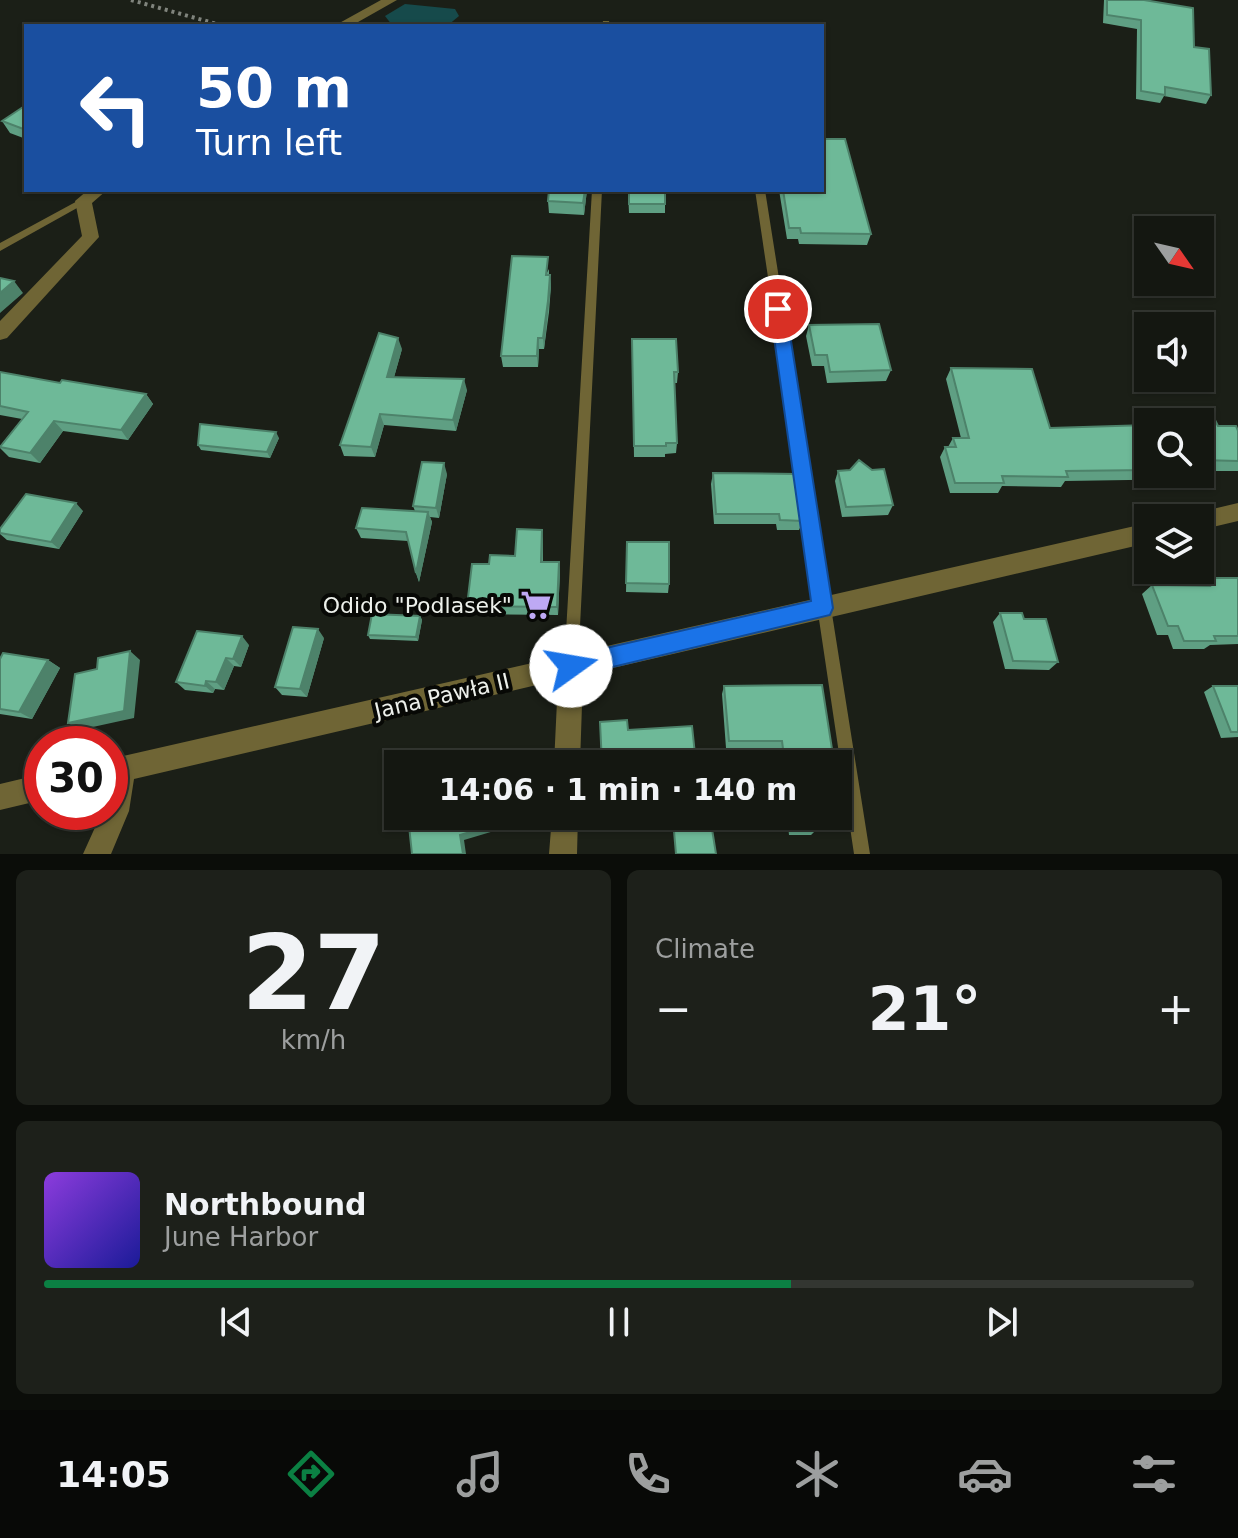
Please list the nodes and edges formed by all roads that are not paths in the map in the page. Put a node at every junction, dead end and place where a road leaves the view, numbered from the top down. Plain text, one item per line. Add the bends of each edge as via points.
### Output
1 (391, 0) edge
2 (345, 24) edge
3 (96, 192) edge
4 (597, 192) edge
5 (760, 192) edge
6 (83, 201) junction
7 (0, 247) edge
8 (0, 333) edge
9 (1238, 512) edge
10 (1214, 518) edge
11 (1134, 536) edge
12 (823, 608) junction
13 (571, 666) junction
14 (568, 750) edge
15 (128, 768) edge
16 (24, 791) edge
17 (0, 797) edge
18 (108, 830) edge
19 (564, 830) edge
20 (97, 854) edge
21 (563, 854) edge
22 (862, 854) edge

1 - 2 street
3 - 6 street
4 - 13 lane
5 - 12 lane
6 - 7 lane
6 - 8 street via 91,237
9 - 10 street
11 - 12 street, Jana Pawła II
12 - 13 street, Jana Pawła II
12 - 22 lane
13 - 14 street
13 - 15 street, Jana Pawła II
16 - 17 street
18 - 20 street
19 - 21 street

